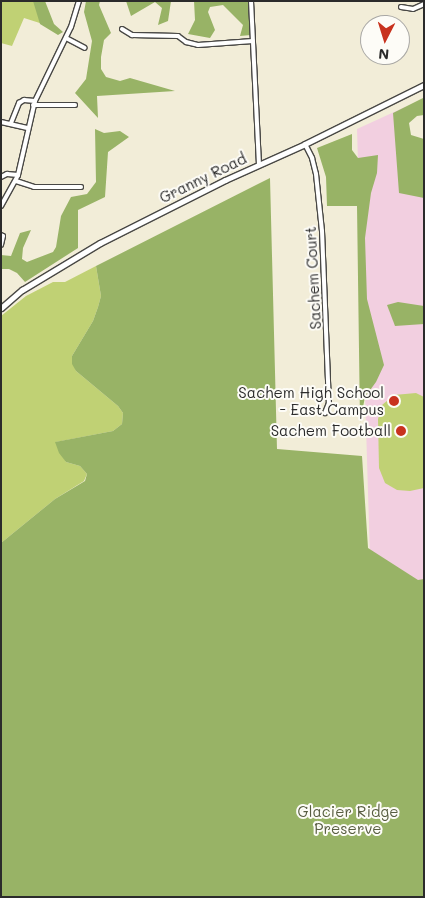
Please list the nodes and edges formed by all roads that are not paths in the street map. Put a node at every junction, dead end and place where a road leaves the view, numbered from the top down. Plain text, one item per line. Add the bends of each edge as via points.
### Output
1 (79, 1) edge
2 (251, 1) edge
3 (424, 4) edge
4 (402, 7) dead end
5 (122, 29) dead end
6 (66, 38) junction
7 (253, 42) junction
8 (85, 48) dead end
9 (424, 85) edge
10 (34, 103) junction
11 (75, 105) dead end
12 (1, 122) edge
13 (11, 123) junction
14 (27, 128) junction
15 (305, 144) junction
16 (259, 165) junction
17 (18, 175) junction
18 (1, 177) edge
19 (16, 181) junction
20 (81, 187) dead end
21 (1, 206) edge
22 (1, 235) edge
23 (1, 245) edge
24 (1, 308) edge
25 (325, 413) dead end

1 - 6 street
2 - 7 street
3 - 4 street via 413,9
5 - 7 street via 132,35 178,36 198,45
6 - 8 street
6 - 10 street
7 - 16 street
9 - 15 street, Granny Road
10 - 11 street
10 - 13 street via 24,100 19,103
10 - 14 street
12 - 13 street
13 - 14 street
14 - 17 street
15 - 16 street, Granny Road
15 - 25 street, Sachem Court via 312,158 320,194 329,403
16 - 24 street, Granny Road via 100,243 22,290
17 - 18 street
17 - 19 street
19 - 20 street via 34,187
19 - 21 street
22 - 23 street

